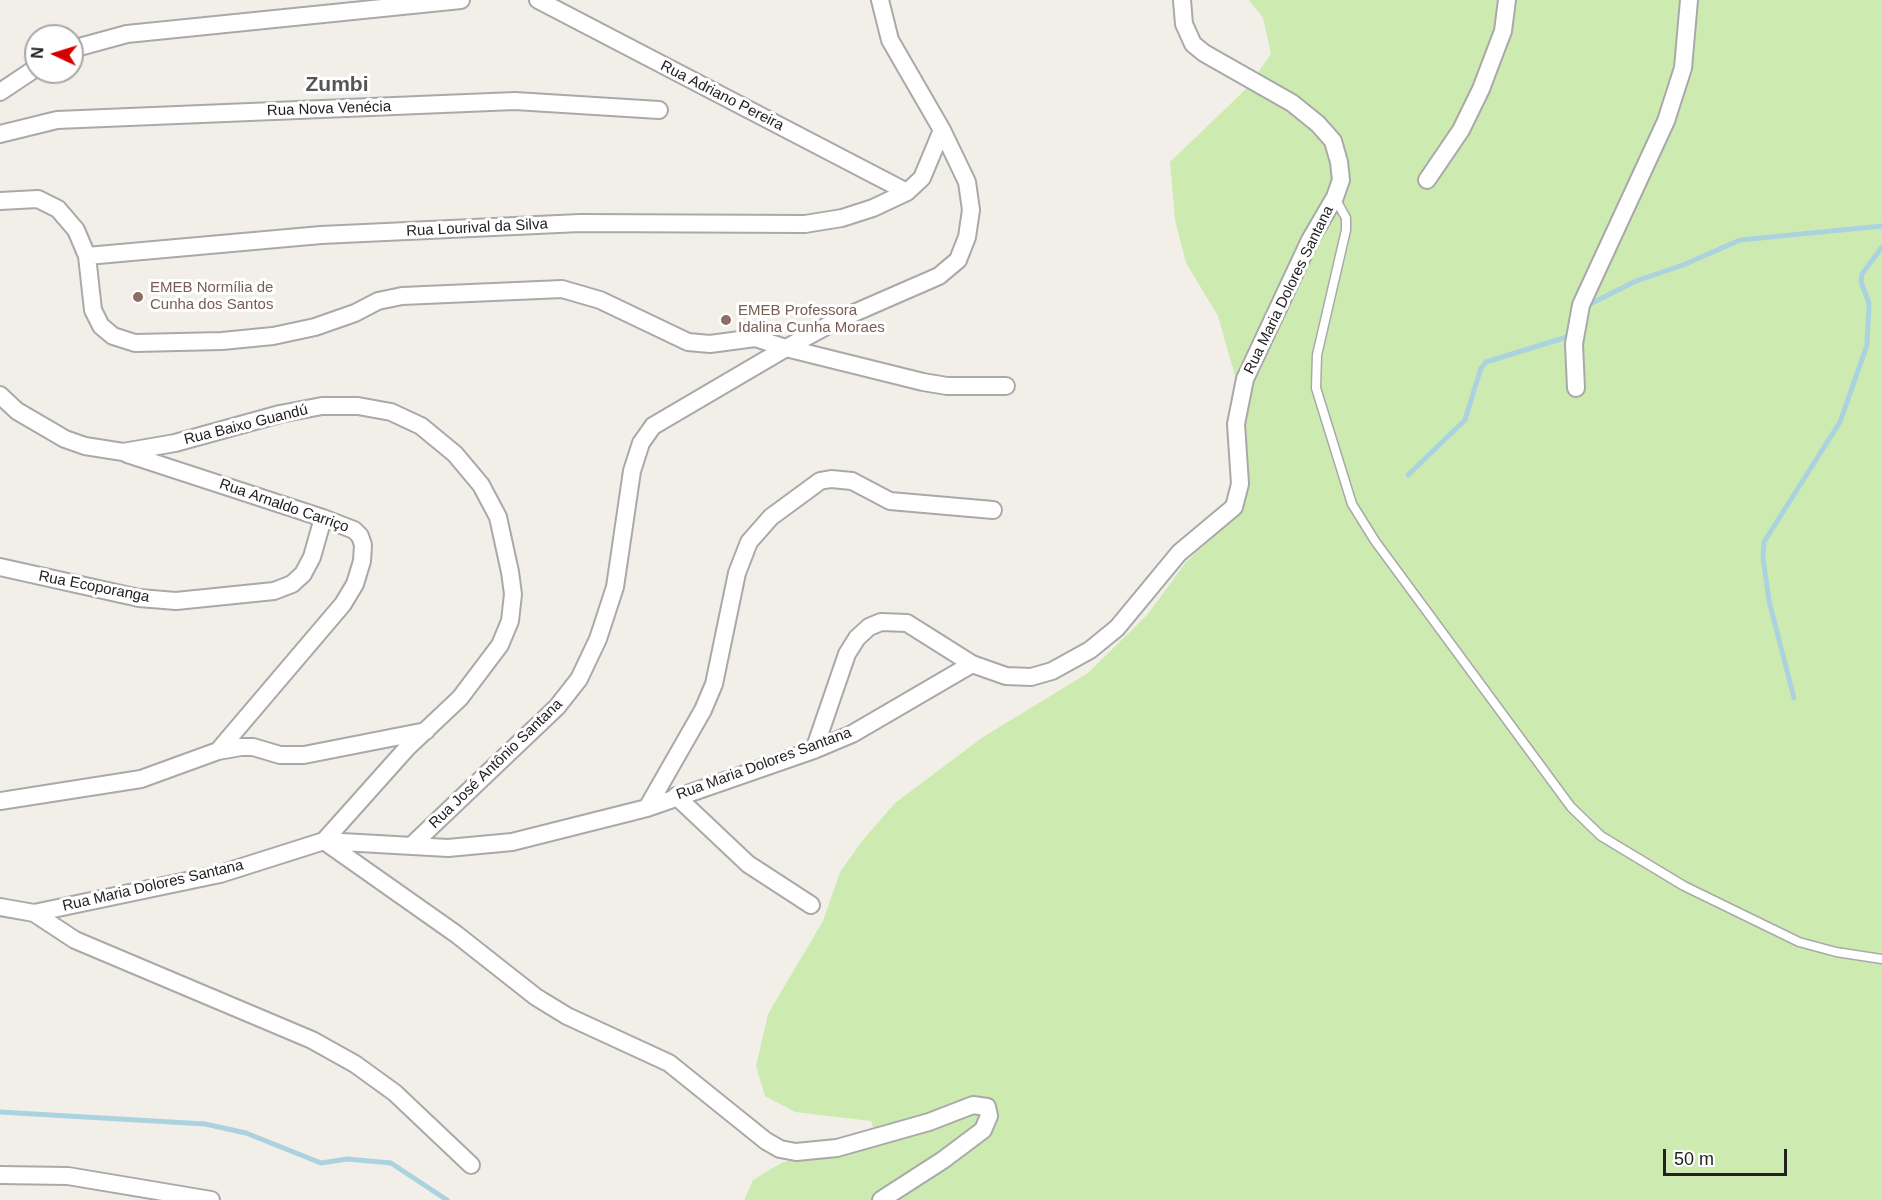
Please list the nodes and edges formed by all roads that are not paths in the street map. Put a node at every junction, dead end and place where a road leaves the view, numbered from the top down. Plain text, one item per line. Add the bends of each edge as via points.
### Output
1 (462, 0) edge
2 (538, 0) edge
3 (880, 0) edge
4 (1182, 0) edge
5 (1507, 0) edge
6 (1689, 0) edge
7 (84, 46) edge
8 (24, 76) edge
9 (0, 92) edge
10 (659, 110) dead end
11 (942, 130) junction
12 (0, 134) edge
13 (1427, 180) dead end
14 (907, 192) junction
15 (1335, 197) junction
16 (0, 201) edge
17 (87, 256) junction
18 (786, 348) junction
19 (1006, 386) dead end
20 (1576, 388) dead end
21 (0, 395) edge
22 (123, 452) junction
23 (993, 510) dead end
24 (323, 518) junction
25 (0, 567) edge
26 (972, 664) junction
27 (426, 732) junction
28 (814, 750) junction
29 (218, 751) junction
30 (675, 796) junction
31 (0, 801) edge
32 (647, 807) junction
33 (324, 840) junction
34 (411, 846) junction
35 (811, 905) dead end
36 (0, 907) edge
37 (34, 913) junction
38 (1882, 959) edge
39 (471, 1165) dead end
40 (0, 1175) edge
41 (211, 1200) edge
42 (881, 1200) edge

1 - 7 street via 127,34
2 - 14 street, Rua Adriano Pereira
3 - 11 street, Rua José Antônio Santana via 890,40
4 - 15 street, Rua Maria Dolores Santana via 1187,36 1204,53 1292,103 1333,141 1341,180
5 - 13 street via 1503,31 1481,89 1461,130
6 - 20 street via 1683,68 1666,121 1581,305 1574,344
8 - 9 street
10 - 12 street, Rua Nova Venécia via 515,101 57,120
11 - 14 street, Rua Lourival da Silva via 922,178
11 - 18 street, Rua José Antônio Santana via 967,182 971,210 968,237 958,260 939,276 838,320
14 - 17 street, Rua Lourival da Silva via 842,219 805,224 580,223 333,234
15 - 26 street, Rua Maria Dolores Santana via 1310,240 1245,379 1236,424 1240,484 1234,507 1179,553 1117,628 1090,650 1052,671 1031,677 1006,676
15 - 38 lane via 1346,218 1346,230 1317,355 1316,388 1352,504 1375,542 1571,807 1601,836 1684,886 1799,942
16 - 17 street via 38,199 58,209 76,230
17 - 18 street via 93,310 101,326 113,336 135,343 273,336 315,327 378,301 402,296 562,289 600,300 688,342 711,344 755,338
18 - 19 street via 923,382
18 - 34 street, Rua José Antônio Santana via 653,426 640,443 632,471 615,587 598,639 579,679 549,715
21 - 22 street, Rua Baixo Guandú via 17,411 65,439
22 - 24 street, Rua Arnaldo Carriço
22 - 27 street, Rua Baixo Guandú via 175,443 280,414 322,406 358,406 391,412 421,426 455,454 481,485 498,517 513,594 510,621 500,645 460,698
23 - 32 street via 890,501 852,481 831,479 820,481 771,517 749,542 737,573 714,684 703,710
24 - 25 street, Rua Ecoporanga via 303,574 292,584 274,591 176,601 139,598
24 - 29 street, Rua Arnaldo Carriço via 360,536 362,561 355,584 343,604
26 - 28 street, Rua Maria Dolores Santana via 852,734
26 - 28 street via 907,623 881,622 869,627 847,654
27 - 29 street via 304,755 280,755 247,746
27 - 33 street, Rua Baixo Guandú
28 - 30 street, Rua Maria Dolores Santana
29 - 31 street via 141,779
30 - 32 street, Rua Maria Dolores Santana
30 - 35 street via 748,864
32 - 34 street, Rua Maria Dolores Santana via 512,842 448,848
33 - 34 street, Rua Maria Dolores Santana
33 - 37 street, Rua Maria Dolores Santana via 220,874
33 - 42 street via 456,934 536,997 567,1016 669,1063 766,1142 780,1149 796,1152 837,1148 973,1105 987,1107 989,1116 983,1130
36 - 37 street, Rua Maria Dolores Santana
37 - 39 street via 75,940 312,1040 355,1064 402,1099
40 - 41 street via 68,1176

